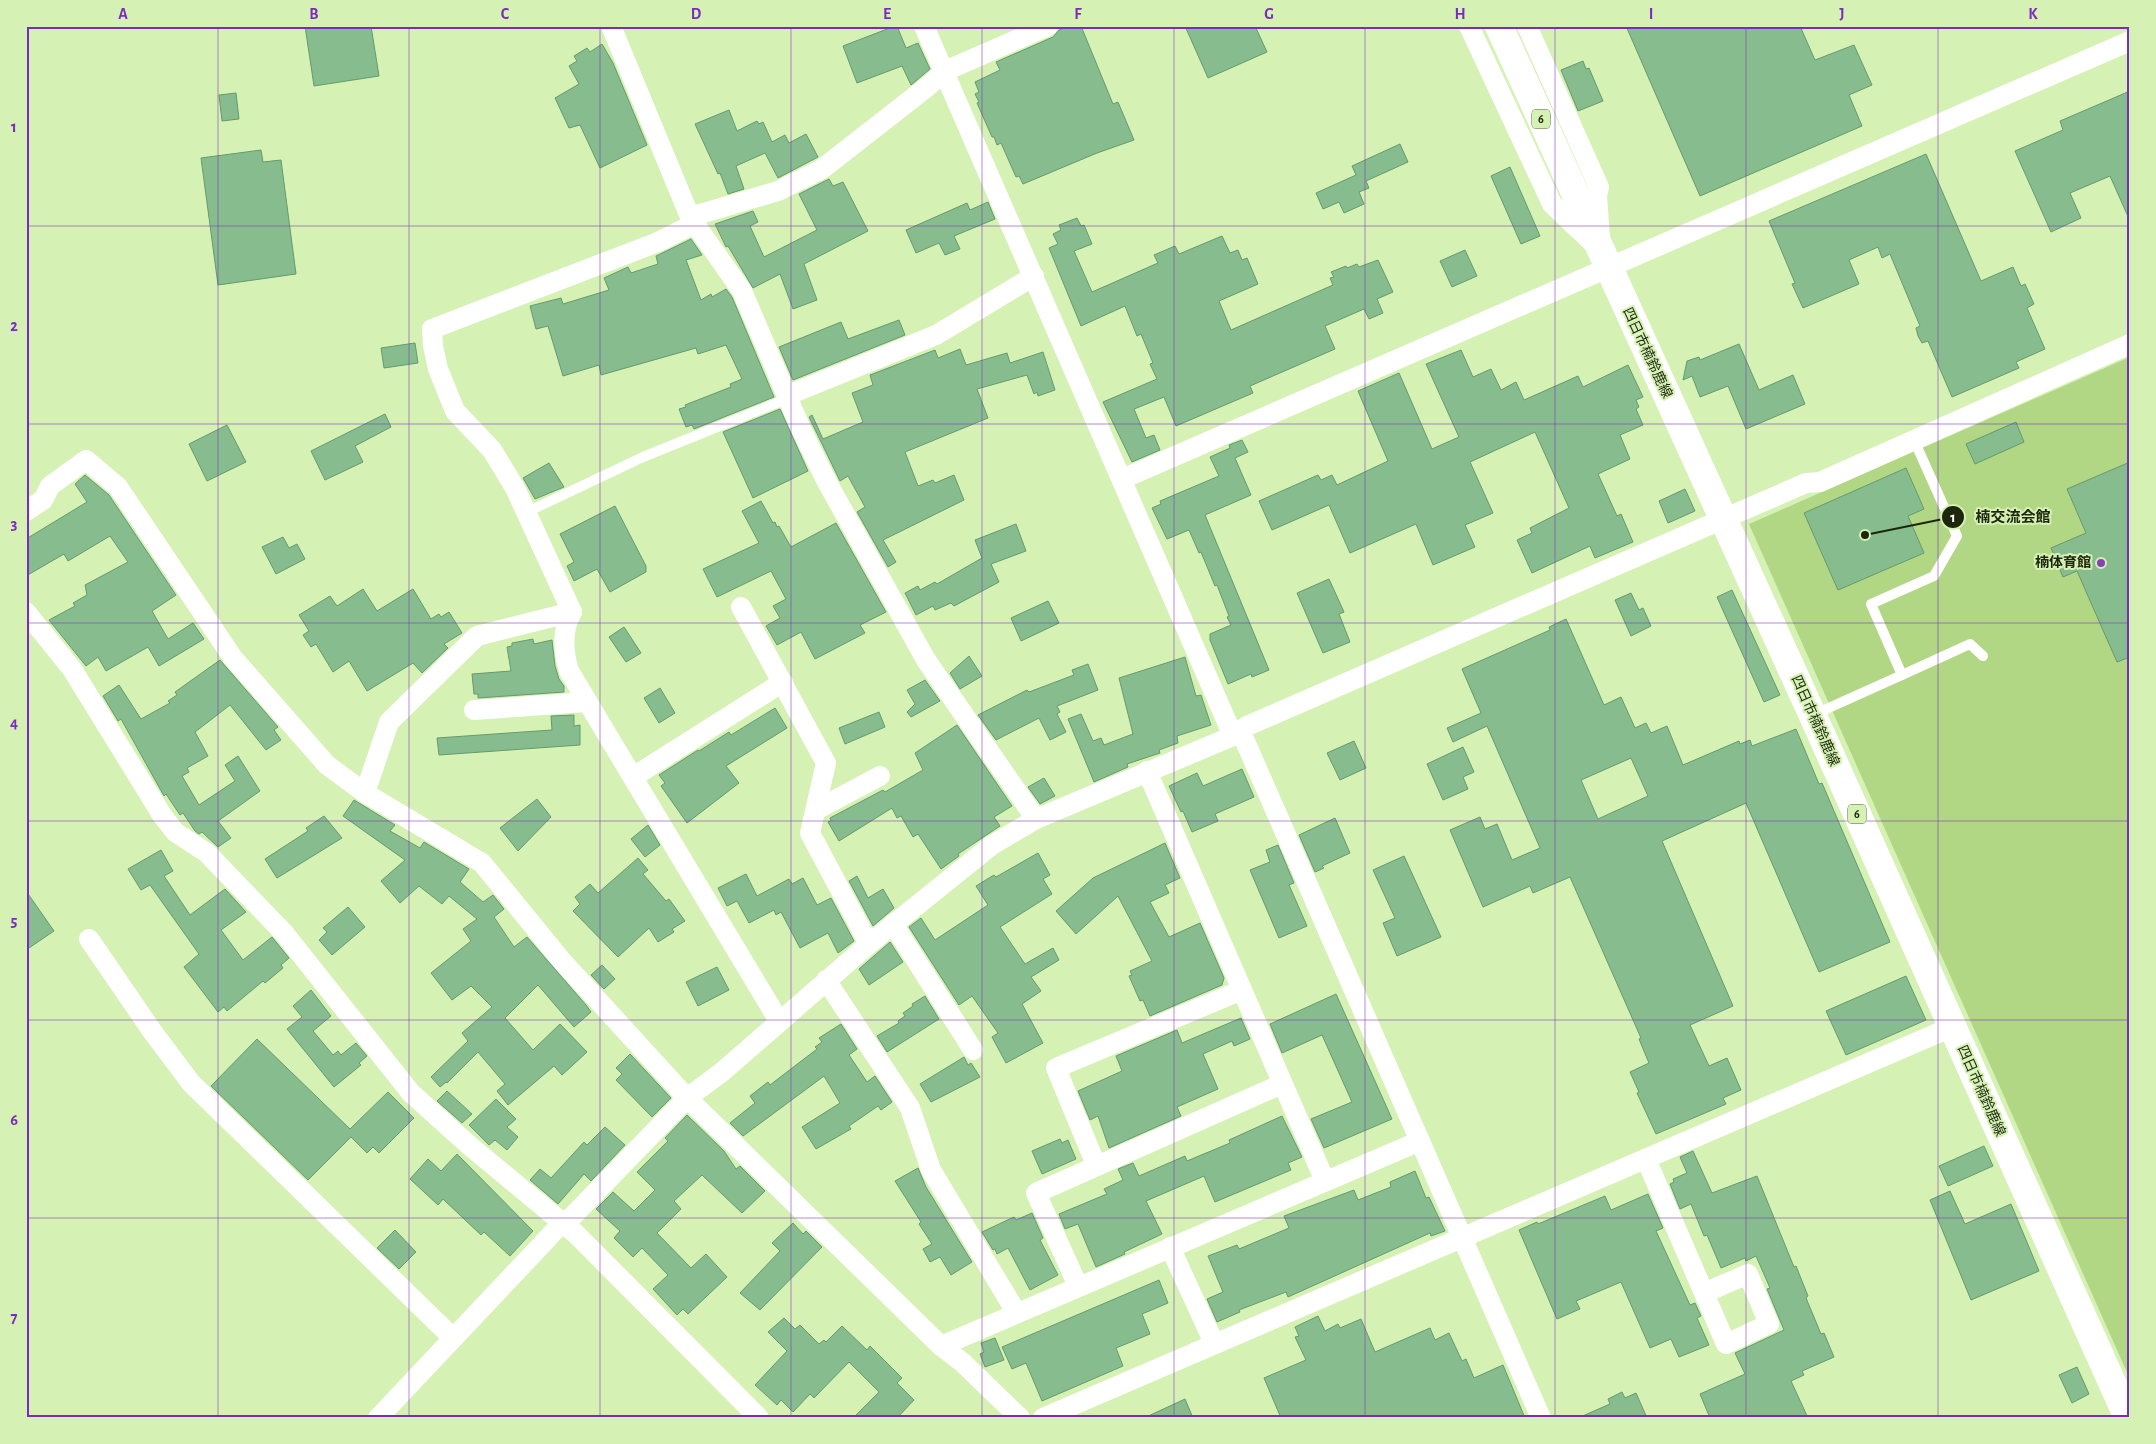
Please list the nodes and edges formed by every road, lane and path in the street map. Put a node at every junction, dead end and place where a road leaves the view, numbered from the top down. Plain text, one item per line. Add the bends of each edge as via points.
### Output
1 (611, 26) edge
2 (924, 26) edge
3 (1048, 26) edge
4 (1469, 26) edge
5 (1499, 26) edge
6 (1527, 26) edge
7 (2130, 41) edge
8 (945, 71) junction
9 (693, 220) junction
10 (1604, 259) junction
11 (1034, 276) junction
12 (2130, 344) edge
13 (788, 396) junction
14 (1914, 440) junction
15 (1122, 479) junction
16 (26, 511) edge
17 (527, 512) junction
18 (1722, 519) junction
19 (741, 607) dead end
20 (26, 612) edge
21 (572, 612) junction
22 (1983, 656) dead end
23 (1902, 675) junction
24 (783, 682) junction
25 (587, 702) junction
26 (474, 710) dead end
27 (1812, 716) junction
28 (1237, 734) junction
29 (1148, 772) junction
30 (633, 776) junction
31 (880, 776) dead end
32 (365, 793) junction
33 (816, 810) junction
34 (1036, 819) junction
35 (893, 924) junction
36 (89, 939) dead end
37 (869, 944) junction
38 (826, 980) junction
39 (1242, 990) junction
40 (778, 1022) junction
41 (1952, 1027) junction
42 (973, 1050) dead end
43 (1282, 1084) junction
44 (687, 1098) junction
45 (1420, 1141) junction
46 (1646, 1159) junction
47 (1096, 1165) junction
48 (1325, 1181) junction
49 (564, 1223) junction
50 (1463, 1237) junction
51 (1170, 1247) junction
52 (1078, 1286) junction
53 (1704, 1293) dead end
54 (1016, 1312) junction
55 (453, 1338) junction
56 (1214, 1344) junction
57 (941, 1346) junction
58 (378, 1418) edge
59 (759, 1418) edge
60 (1020, 1418) edge
61 (1043, 1418) edge
62 (1541, 1418) edge
63 (2128, 1418) edge

1 - 9 street
2 - 8 street
3 - 8 street
4 - 10 street via 1552,204
5 - 10 main road, 四日市楠鈴鹿線 / 6
6 - 10 street via 1599,188 1597,196
7 - 10 street
8 - 9 street via 822,170 778,191
8 - 11 street
9 - 13 street via 742,291
9 - 17 street via 658,242 432,328 438,369 455,411 492,450
10 - 15 street
10 - 18 main road, 四日市楠鈴鹿線 / 6
11 - 13 street via 936,336
11 - 15 street
12 - 14 street
13 - 17 lane via 643,457
13 - 34 street via 827,482 926,660
14 - 18 street via 1820,482 1806,483
14 - 23 lane via 1957,536 1934,576 1871,604
15 - 28 street
16 - 32 street via 43,500 50,486 86,460 93,465 118,486 233,658 327,765
17 - 21 street
18 - 27 main road, 四日市楠鈴鹿線 / 6
18 - 28 street via 1247,726
19 - 24 street
20 - 49 street via 72,668 175,832 207,853 284,933 411,1092 470,1146
21 - 25 street via 567,621 563,652 569,671
21 - 32 street via 477,636 389,722
22 - 23 lane via 1970,644
23 - 27 lane
24 - 30 street
24 - 33 street via 826,763
25 - 26 street
25 - 30 street
27 - 41 main road, 四日市楠鈴鹿線 / 6
28 - 29 street
28 - 45 street
29 - 34 street
29 - 39 street
30 - 40 street
31 - 33 street
32 - 44 street via 482,863 562,961
33 - 37 street via 810,833
34 - 35 street via 992,845
35 - 37 street
35 - 42 street
36 - 55 street via 191,1083
37 - 38 street
38 - 40 street
38 - 54 street via 910,1108 931,1170
39 - 43 street
39 - 47 street via 1056,1068
40 - 44 street
41 - 46 street
41 - 63 main road, 四日市楠鈴鹿線 / 6
43 - 47 street
43 - 48 street
44 - 49 street
44 - 57 street
45 - 48 street
45 - 50 street
46 - 50 street
46 - 53 street
47 - 52 street via 1036,1193
48 - 51 street
49 - 55 street
49 - 59 street
50 - 56 street
50 - 62 street
51 - 52 street
51 - 56 street
52 - 54 street
54 - 57 street
55 - 58 street
56 - 61 street
57 - 60 street

